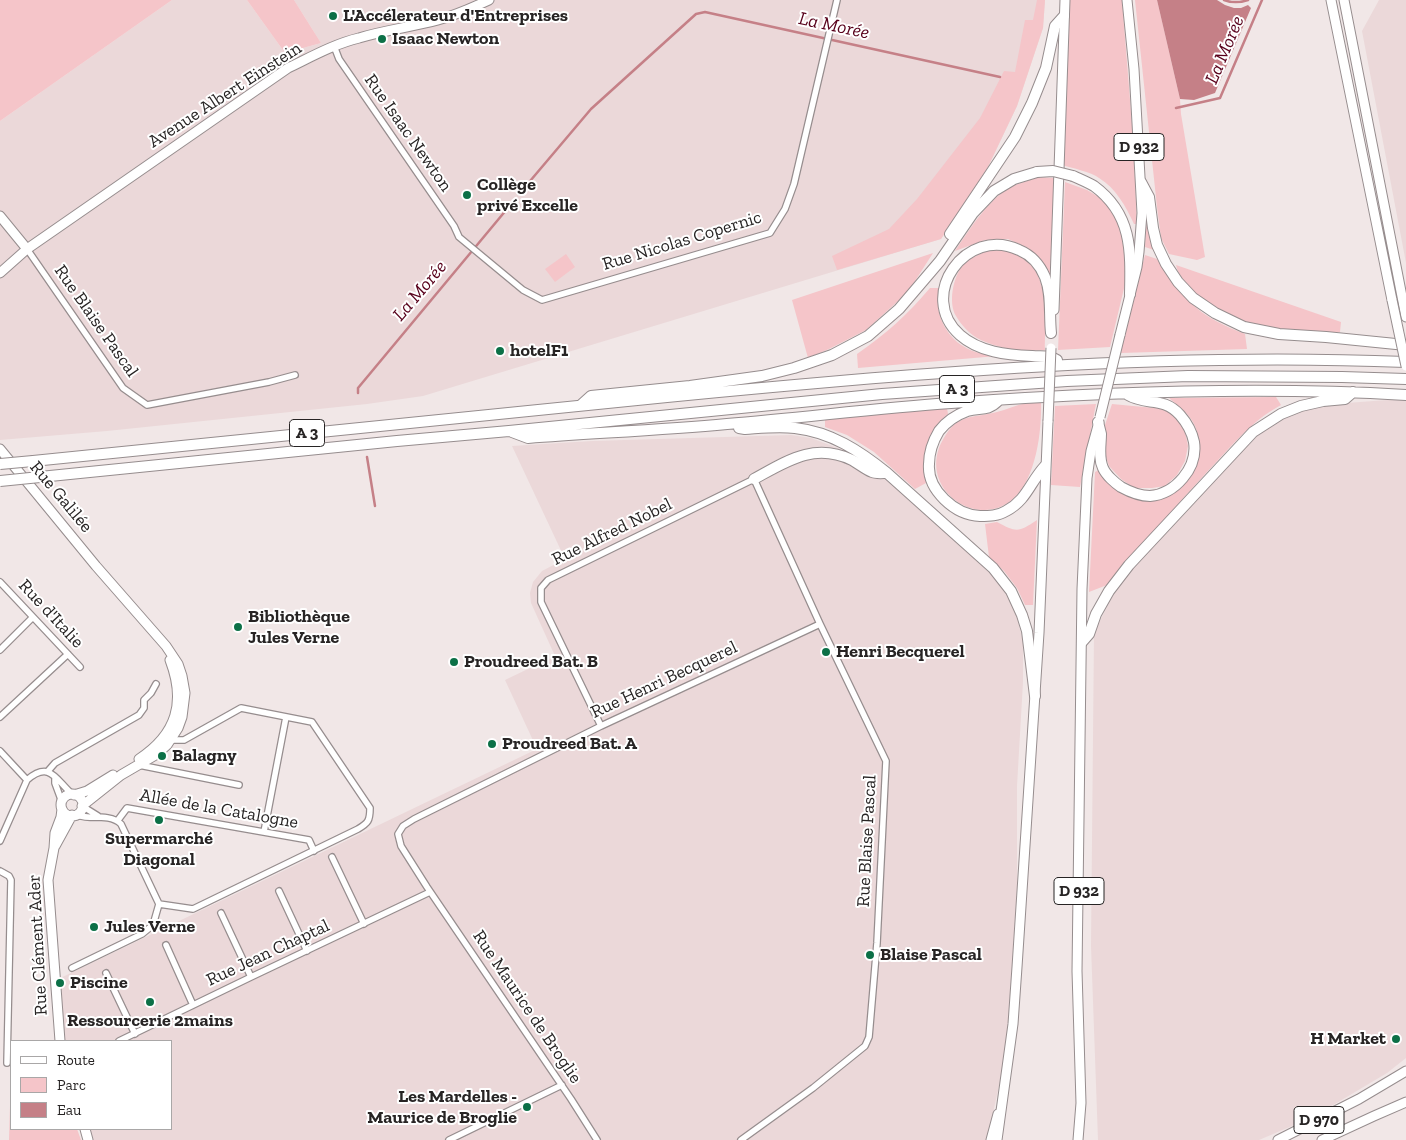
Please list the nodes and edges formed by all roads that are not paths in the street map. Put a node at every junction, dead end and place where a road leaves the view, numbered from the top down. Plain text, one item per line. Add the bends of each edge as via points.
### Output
1 (489, 0) edge
2 (837, 0) edge
3 (1065, 0) edge
4 (1126, 0) edge
5 (1331, 0) edge
6 (1344, 0) edge
7 (1064, 16) junction
8 (334, 46) junction
9 (1141, 182) junction
10 (0, 216) edge
11 (459, 237) joint
12 (27, 250) junction
13 (940, 261) junction
14 (0, 273) edge
15 (1130, 294) junction
16 (1406, 317) edge
17 (1051, 334) junction
18 (1406, 345) edge
19 (1406, 362) edge
20 (1064, 365) junction
21 (1406, 366) edge
22 (295, 375) dead end
23 (1406, 379) edge
24 (1353, 392) junction
25 (1125, 393) junction
26 (1406, 395) edge
27 (999, 400) junction
28 (580, 405) junction
29 (1099, 420) junction
30 (726, 424) junction
31 (509, 431) junction
32 (0, 449) edge
33 (0, 464) edge
34 (1045, 466) junction
35 (887, 473) junction
36 (754, 480) junction
37 (0, 481) edge
38 (0, 582) edge
39 (33, 617) junction
40 (820, 624) junction
41 (1082, 642) junction
42 (0, 650) edge
43 (68, 654) junction
44 (80, 667) dead end
45 (156, 684) dead end
46 (1035, 696) junction
47 (0, 717) edge
48 (286, 717) junction
49 (601, 726) junction
50 (168, 737) junction
51 (0, 751) edge
52 (139, 765) junction
53 (48, 772) junction
54 (55, 777) junction
55 (27, 780) junction
56 (240, 785) dead end
57 (73, 794) junction
58 (62, 805) junction
59 (82, 806) junction
60 (74, 815) junction
61 (98, 816) junction
62 (118, 820) junction
63 (264, 832) junction
64 (0, 841) edge
65 (54, 848) junction
66 (314, 851) junction
67 (332, 857) dead end
68 (0, 871) edge
69 (279, 891) dead end
70 (430, 892) junction
71 (160, 904) junction
72 (221, 913) dead end
73 (364, 924) junction
74 (166, 945) dead end
75 (308, 951) junction
76 (72, 968) dead end
77 (106, 973) dead end
78 (251, 977) junction
79 (193, 1005) junction
80 (134, 1034) junction
81 (60, 1040) edge
82 (121, 1040) edge
83 (7, 1063) dead end
84 (1406, 1064) edge
85 (1406, 1071) edge
86 (562, 1086) junction
87 (1003, 1097) junction
88 (1359, 1099) junction
89 (1406, 1102) edge
90 (448, 1140) edge
91 (597, 1140) edge
92 (741, 1140) edge
93 (991, 1140) edge
94 (997, 1140) edge
95 (1078, 1140) edge
96 (1278, 1140) edge
97 (1322, 1140) edge

1 - 8 main road, Avenue Albert Einstein via 453,15
2 - 11 street, Rue Nicolas Copernic via 794,184 785,209 770,233 542,300 523,290
3 - 7 main road
4 - 9 main road, D 932
5 - 21 main road, bridge
6 - 16 main road
7 - 13 highway via 1055,26 1046,68 1015,137 942,248
7 - 17 main road via 1054,324
8 - 11 street, Rue Isaac Newton via 339,59
8 - 12 main road, Avenue Albert Einstein via 288,68
9 - 15 main road, D 932 via 1139,252
9 - 18 highway via 1149,197 1157,245 1166,264 1192,298 1215,313 1244,327 1279,334
10 - 12 main road
12 - 14 main road, Avenue Albert Einstein
12 - 22 street, Rue Blaise Pascal via 123,388 147,405
13 - 15 highway, bridge via 973,213 994,191 1014,179 1053,171 1092,185 1109,199 1121,216 1130,251
13 - 28 highway via 899,309 868,336 832,354 762,376 591,396
15 - 29 main road, D 932, bridge
17 - 20 highway via 1049,292 1044,275 1024,252 1006,245 989,245 966,254 953,268 945,286 944,307 954,330 962,337 997,353 1052,356
17 - 34 main road, bridge
19 - 20 highway, A 3 via 1205,360
20 - 28 highway, A 3 via 885,377
23 - 31 highway, A 3 via 1188,376 1067,381 872,395
24 - 25 highway
24 - 26 highway
24 - 41 highway via 1345,399 1301,406 1280,414 1253,432 1129,565 1109,591
25 - 27 highway
25 - 29 highway via 1135,399 1165,404 1179,414 1189,428 1194,444 1192,461 1183,479 1168,491 1150,496 1131,493 1116,484 1103,468
27 - 30 highway
27 - 34 highway via 992,407 967,411 951,418 940,430 928,466 932,482 941,496 956,509 974,516 991,516 1017,504
28 - 33 highway, A 3, bridge
29 - 41 main road, D 932 via 1087,478
30 - 31 highway via 528,438
30 - 35 highway via 745,429 795,428 818,433 846,443
31 - 37 highway, A 3, bridge
32 - 50 main road, Rue Galilée via 178,664 185,693 182,717 178,728
34 - 46 main road
35 - 36 highway via 873,473 838,455 813,453 789,460
35 - 46 highway via 993,568 1011,591 1027,631
36 - 40 street, Rue Blaise Pascal
36 - 49 street, Rue Alfred Nobel via 548,580 541,588 541,602
38 - 39 street, Rue d'Italie
39 - 42 street
39 - 43 street, Rue d'Italie
40 - 49 street, Rue Henri Becquerel
40 - 92 street, Rue Blaise Pascal via 886,761 871,1027 865,1046
41 - 95 main road, D 932 via 1077,971 1081,1103
43 - 44 street, Rue d'Italie
43 - 47 street
45 - 53 street via 144,700 140,715 55,763
46 - 87 main road via 1013,1024
48 - 50 street via 241,708 184,740
48 - 63 street
48 - 66 street via 312,722 370,808 367,824
49 - 70 street, Rue Henri Becquerel via 403,826 398,834 400,846
50 - 52 main road via 162,750
50 - 57 main road via 87,791
51 - 55 street
52 - 56 street
52 - 59 main road
53 - 54 street
53 - 55 street via 38,772
54 - 57 street
54 - 58 street
55 - 64 street
57 - 58 main road via 67,796
57 - 59 main road via 81,800
58 - 60 main road via 67,814
58 - 65 main road, Rue Clément Ader
59 - 60 main road
59 - 61 street
60 - 61 street
60 - 65 main road, Rue Clément Ader
61 - 62 street
62 - 63 street, Allée de la Catalogne via 127,808
62 - 71 street
63 - 66 street, Allée de la Catalogne via 309,840
65 - 81 main road, Rue Clément Ader via 48,892
66 - 71 street via 192,910
67 - 73 street
68 - 83 street via 12,880
69 - 75 street
70 - 73 street, Rue Jean Chaptal
70 - 86 street, Rue Maurice de Broglie
71 - 76 street via 153,925 142,934
72 - 78 street
73 - 75 street, Rue Jean Chaptal
74 - 79 street
75 - 78 street, Rue Jean Chaptal
77 - 80 street
78 - 79 street, Rue Jean Chaptal
79 - 80 street, Rue Jean Chaptal
80 - 82 street, Rue Jean Chaptal
84 - 88 main road via 1369,1087
85 - 88 main road, D 970
86 - 90 street
86 - 91 street, Rue Maurice de Broglie
87 - 93 main road
87 - 94 main road
88 - 96 main road, D 970
89 - 97 main road, D 970

